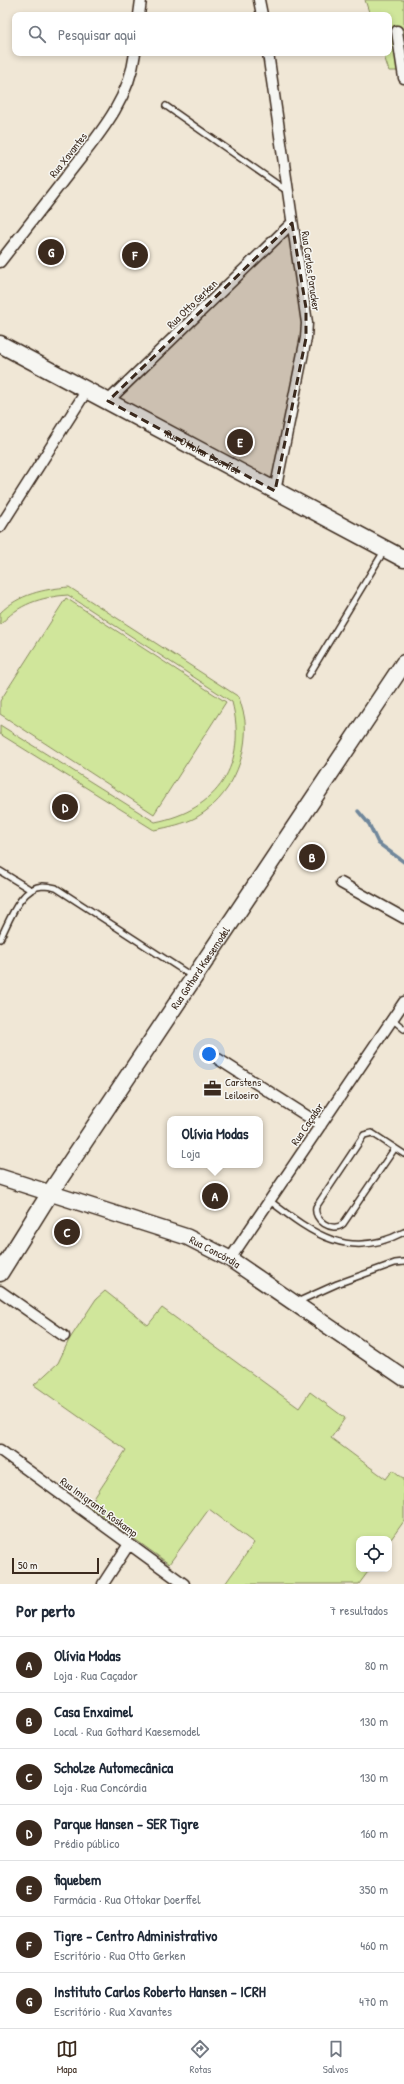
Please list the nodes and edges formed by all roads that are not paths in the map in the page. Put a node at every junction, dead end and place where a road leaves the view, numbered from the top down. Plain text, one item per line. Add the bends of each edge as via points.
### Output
1 (141, 0) edge
2 (259, 0) edge
3 (139, 12) edge
4 (261, 12) edge
5 (397, 31) dead end
6 (135, 56) edge
7 (268, 56) edge
8 (404, 78) edge
9 (166, 106) dead end
10 (287, 191) junction
11 (292, 223) junction
12 (0, 262) edge
13 (0, 344) edge
14 (87, 390) junction
15 (108, 402) junction
16 (275, 491) junction
17 (0, 527) edge
18 (386, 549) junction
19 (404, 559) edge
20 (404, 663) edge
21 (309, 675) dead end
22 (0, 871) edge
23 (341, 883) dead end
24 (31, 890) junction
25 (404, 918) edge
26 (0, 939) edge
27 (194, 978) junction
28 (404, 1004) edge
29 (392, 1019) junction
30 (404, 1029) edge
31 (218, 1059) dead end
32 (321, 1125) junction
33 (395, 1148) junction
34 (404, 1154) edge
35 (0, 1177) edge
36 (50, 1193) junction
37 (270, 1201) junction
38 (404, 1232) edge
39 (230, 1259) junction
40 (404, 1262) edge
41 (0, 1274) edge
42 (0, 1290) edge
43 (294, 1303) junction
44 (64, 1336) dead end
45 (404, 1378) edge
46 (0, 1450) edge
47 (129, 1544) junction
48 (103, 1584) edge
49 (184, 1584) edge

1 - 3 street
2 - 4 street
5 - 8 street
6 - 12 street, Rua Xavantes via 132,75 121,102 103,130
7 - 10 street, Rua Carlos Parucker
9 - 10 lane
10 - 11 street, Rua Carlos Parucker
11 - 15 street, Rua Otto Gerken
11 - 16 street, Rua Carlos Parucker via 306,308 306,338
13 - 14 main road, Rua Ottokar Doerffel
14 - 15 main road, Rua Ottokar Doerffel
14 - 17 street
15 - 16 main road, Rua Ottokar Doerffel
16 - 18 main road, Rua Ottokar Doerffel
18 - 19 main road, Rua Ottokar Doerffel
18 - 21 lane
20 - 27 main road, Rua Gothard Kaesemodel
22 - 24 lane
23 - 25 street
24 - 26 lane via 21,899
24 - 27 lane via 42,886 56,888
27 - 36 main road, Rua Gothard Kaesemodel
28 - 29 street, Rua Caçador
29 - 30 lane
29 - 32 street, Rua Caçador
31 - 32 street
32 - 37 street, Rua Caçador
33 - 33 lane via 340,1227 331,1228 318,1218 316,1207 364,1135 372,1133
33 - 34 lane
35 - 36 street, Rua Concórdia
36 - 39 street, Rua Concórdia via 187,1237
36 - 41 main road, Rua Gothard Kaesemodel
37 - 38 lane via 319,1235 338,1243 371,1243
37 - 39 street, Rua Caçador
39 - 43 street, Rua Concórdia
40 - 43 lane via 395,1262
42 - 44 street
43 - 45 street, Rua Concórdia
46 - 47 street, Rua Imigrante Roskamp
47 - 48 street
47 - 49 street, Rua Imigrante Roskamp

